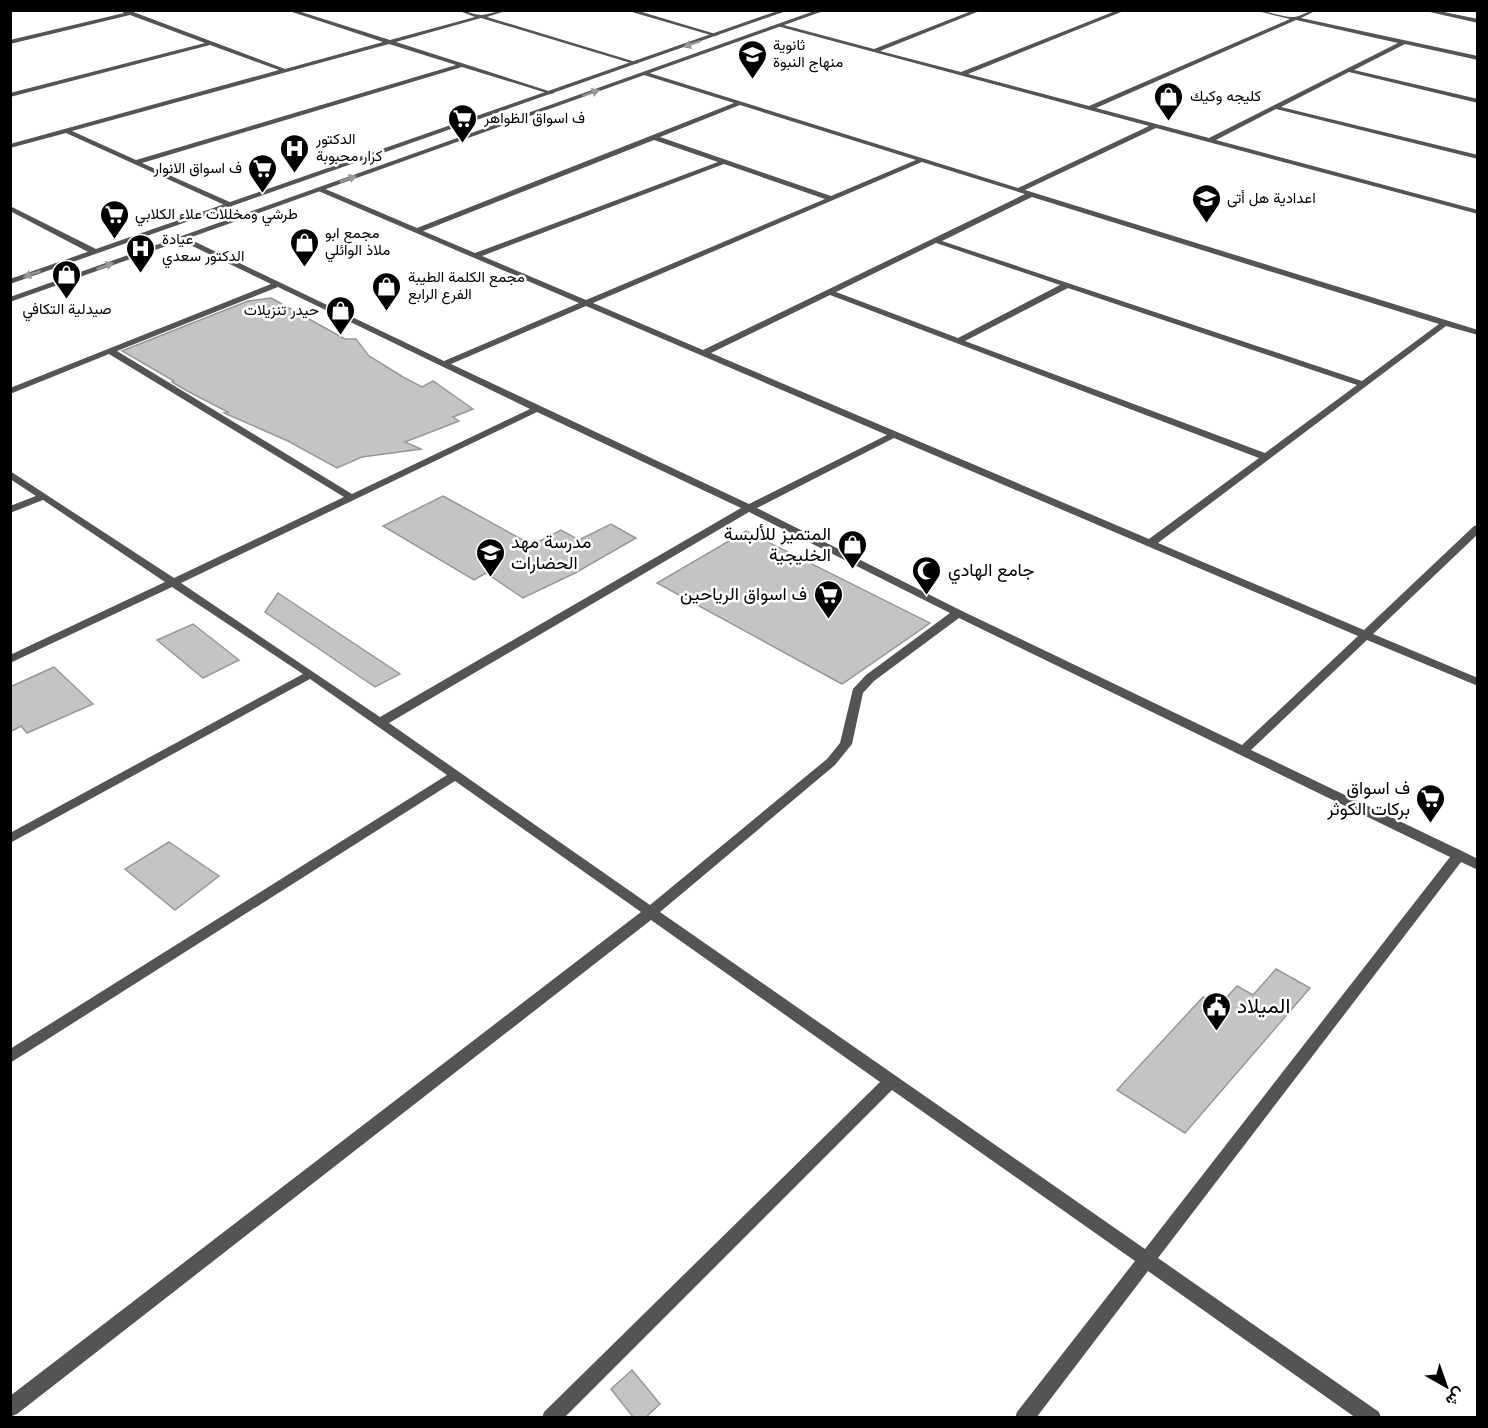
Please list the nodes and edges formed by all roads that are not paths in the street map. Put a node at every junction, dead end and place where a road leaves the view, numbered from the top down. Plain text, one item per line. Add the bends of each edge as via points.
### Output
1 (122, 10) edge
2 (288, 10) edge
3 (459, 10) edge
4 (506, 10) edge
5 (627, 10) edge
6 (787, 10) edge
7 (824, 10) edge
8 (980, 10) edge
9 (1124, 10) edge
10 (1255, 10) edge
11 (1315, 10) edge
12 (1423, 10) edge
13 (1469, 10) edge
14 (129, 13) junction
15 (481, 17) junction
16 (1456, 17) junction
17 (1296, 19) junction
18 (1478, 21) edge
19 (780, 26) junction
20 (716, 35) junction
21 (10, 42) edge
22 (390, 42) junction
23 (1404, 42) junction
24 (211, 44) junction
25 (875, 51) junction
26 (1478, 58) edge
27 (636, 63) junction
28 (462, 65) junction
29 (1348, 70) junction
30 (286, 71) junction
31 (646, 74) junction
32 (960, 75) junction
33 (552, 93) junction
34 (10, 95) edge
35 (1478, 101) edge
36 (741, 103) junction
37 (1275, 107) junction
38 (1089, 109) junction
39 (471, 121) junction
40 (1155, 126) junction
41 (493, 128) junction
42 (67, 130) junction
43 (655, 138) junction
44 (415, 141) junction
45 (1209, 141) junction
46 (10, 146) edge
47 (435, 148) junction
48 (1478, 158) edge
49 (922, 160) junction
50 (136, 162) junction
51 (724, 162) junction
52 (320, 190) junction
53 (1019, 190) junction
54 (1032, 194) junction
55 (829, 198) junction
56 (229, 206) junction
57 (10, 208) edge
58 (1478, 213) edge
59 (417, 231) junction
60 (183, 238) junction
61 (936, 241) junction
62 (94, 252) junction
63 (475, 256) junction
64 (10, 282) edge
65 (278, 284) junction
66 (1067, 285) junction
67 (829, 292) junction
68 (10, 300) edge
69 (584, 302) junction
70 (1445, 323) junction
71 (1478, 333) edge
72 (958, 341) junction
73 (110, 351) junction
74 (704, 353) junction
75 (443, 364) junction
76 (1364, 384) junction
77 (10, 391) edge
78 (537, 410) junction
79 (895, 434) junction
80 (1266, 457) junction
81 (10, 474) edge
82 (44, 496) junction
83 (352, 498) junction
84 (749, 508) junction
85 (10, 510) edge
86 (1478, 528) edge
87 (1151, 543) junction
88 (174, 582) junction
89 (958, 613) junction
90 (1365, 635) junction
91 (10, 660) edge
92 (310, 674) junction
93 (1478, 683) edge
94 (379, 723) junction
95 (1244, 751) junction
96 (456, 776) junction
97 (10, 839) edge
98 (1459, 855) junction
99 (1478, 864) edge
100 (651, 912) junction
101 (10, 1057) edge
102 (891, 1081) junction
103 (1148, 1260) junction
104 (10, 1408) edge
105 (551, 1418) edge
106 (1024, 1418) edge
107 (1372, 1418) edge

1 - 14 street
2 - 22 street
3 - 15 street
4 - 15 street
5 - 20 street
6 - 20 street
7 - 19 street
8 - 25 street
9 - 32 street
10 - 17 street
11 - 17 street
12 - 16 street
13 - 16 street
14 - 21 street
14 - 24 street
15 - 22 street
15 - 27 street
16 - 18 street
17 - 23 street
17 - 38 street
19 - 25 street
19 - 31 street
20 -> 27 street
22 - 28 street
22 - 30 street
23 - 26 street
23 - 29 street
24 - 30 street
24 - 34 street
25 - 32 street
27 - 33 street
28 - 33 street
28 - 50 street
29 - 35 street
29 - 37 street
30 - 42 street
31 - 36 street
41 -> 31 street
32 - 38 street
33 - 39 street
36 - 43 street
36 - 49 street
37 - 45 street
37 - 48 street
38 - 40 street
39 - 41 street via 473,127
39 - 44 street
40 - 45 street
40 - 53 street
41 - 47 street
42 - 46 street
42 - 50 street
43 - 51 street
43 - 59 street
44 - 47 street via 431,141 438,146
44 - 56 street
45 - 58 street
52 -> 47 street
49 - 53 street
49 - 55 street
50 - 56 street
51 - 55 street
51 - 63 street
52 - 59 street
52 - 60 street
53 - 54 street
54 - 61 street
54 - 70 street
55 - 69 street
56 - 62 street
57 - 62 street
59 - 63 street
60 - 65 street
68 -> 60 street
61 - 66 street
61 - 67 street
62 -> 64 street
63 - 69 street
65 - 73 street
65 - 75 street
66 - 72 street
66 - 76 street
67 - 72 street
67 - 74 street
69 - 74 street
69 - 75 street
70 - 71 street
70 - 76 street
72 - 80 street
73 - 77 street
73 - 83 street
74 - 79 street
75 - 78 street
76 - 80 street
78 - 83 street
78 - 84 street
79 - 84 street
79 - 87 street
80 - 87 street
81 - 82 street
82 - 85 street
82 - 88 street
83 - 88 street
84 - 89 street
84 - 94 street
86 - 90 street
87 - 90 street
88 - 91 street
88 - 92 street
89 - 95 street
89 - 100 street via 870,678 857,692 846,744 831,762
90 - 93 street
90 - 95 street
92 - 94 street
92 - 97 street
94 - 96 street
95 - 98 street
96 - 100 street
96 - 101 street
98 - 99 street
98 - 103 street
100 - 102 street
100 - 104 street
102 - 103 street
102 - 105 street
103 - 106 street
103 - 107 street

